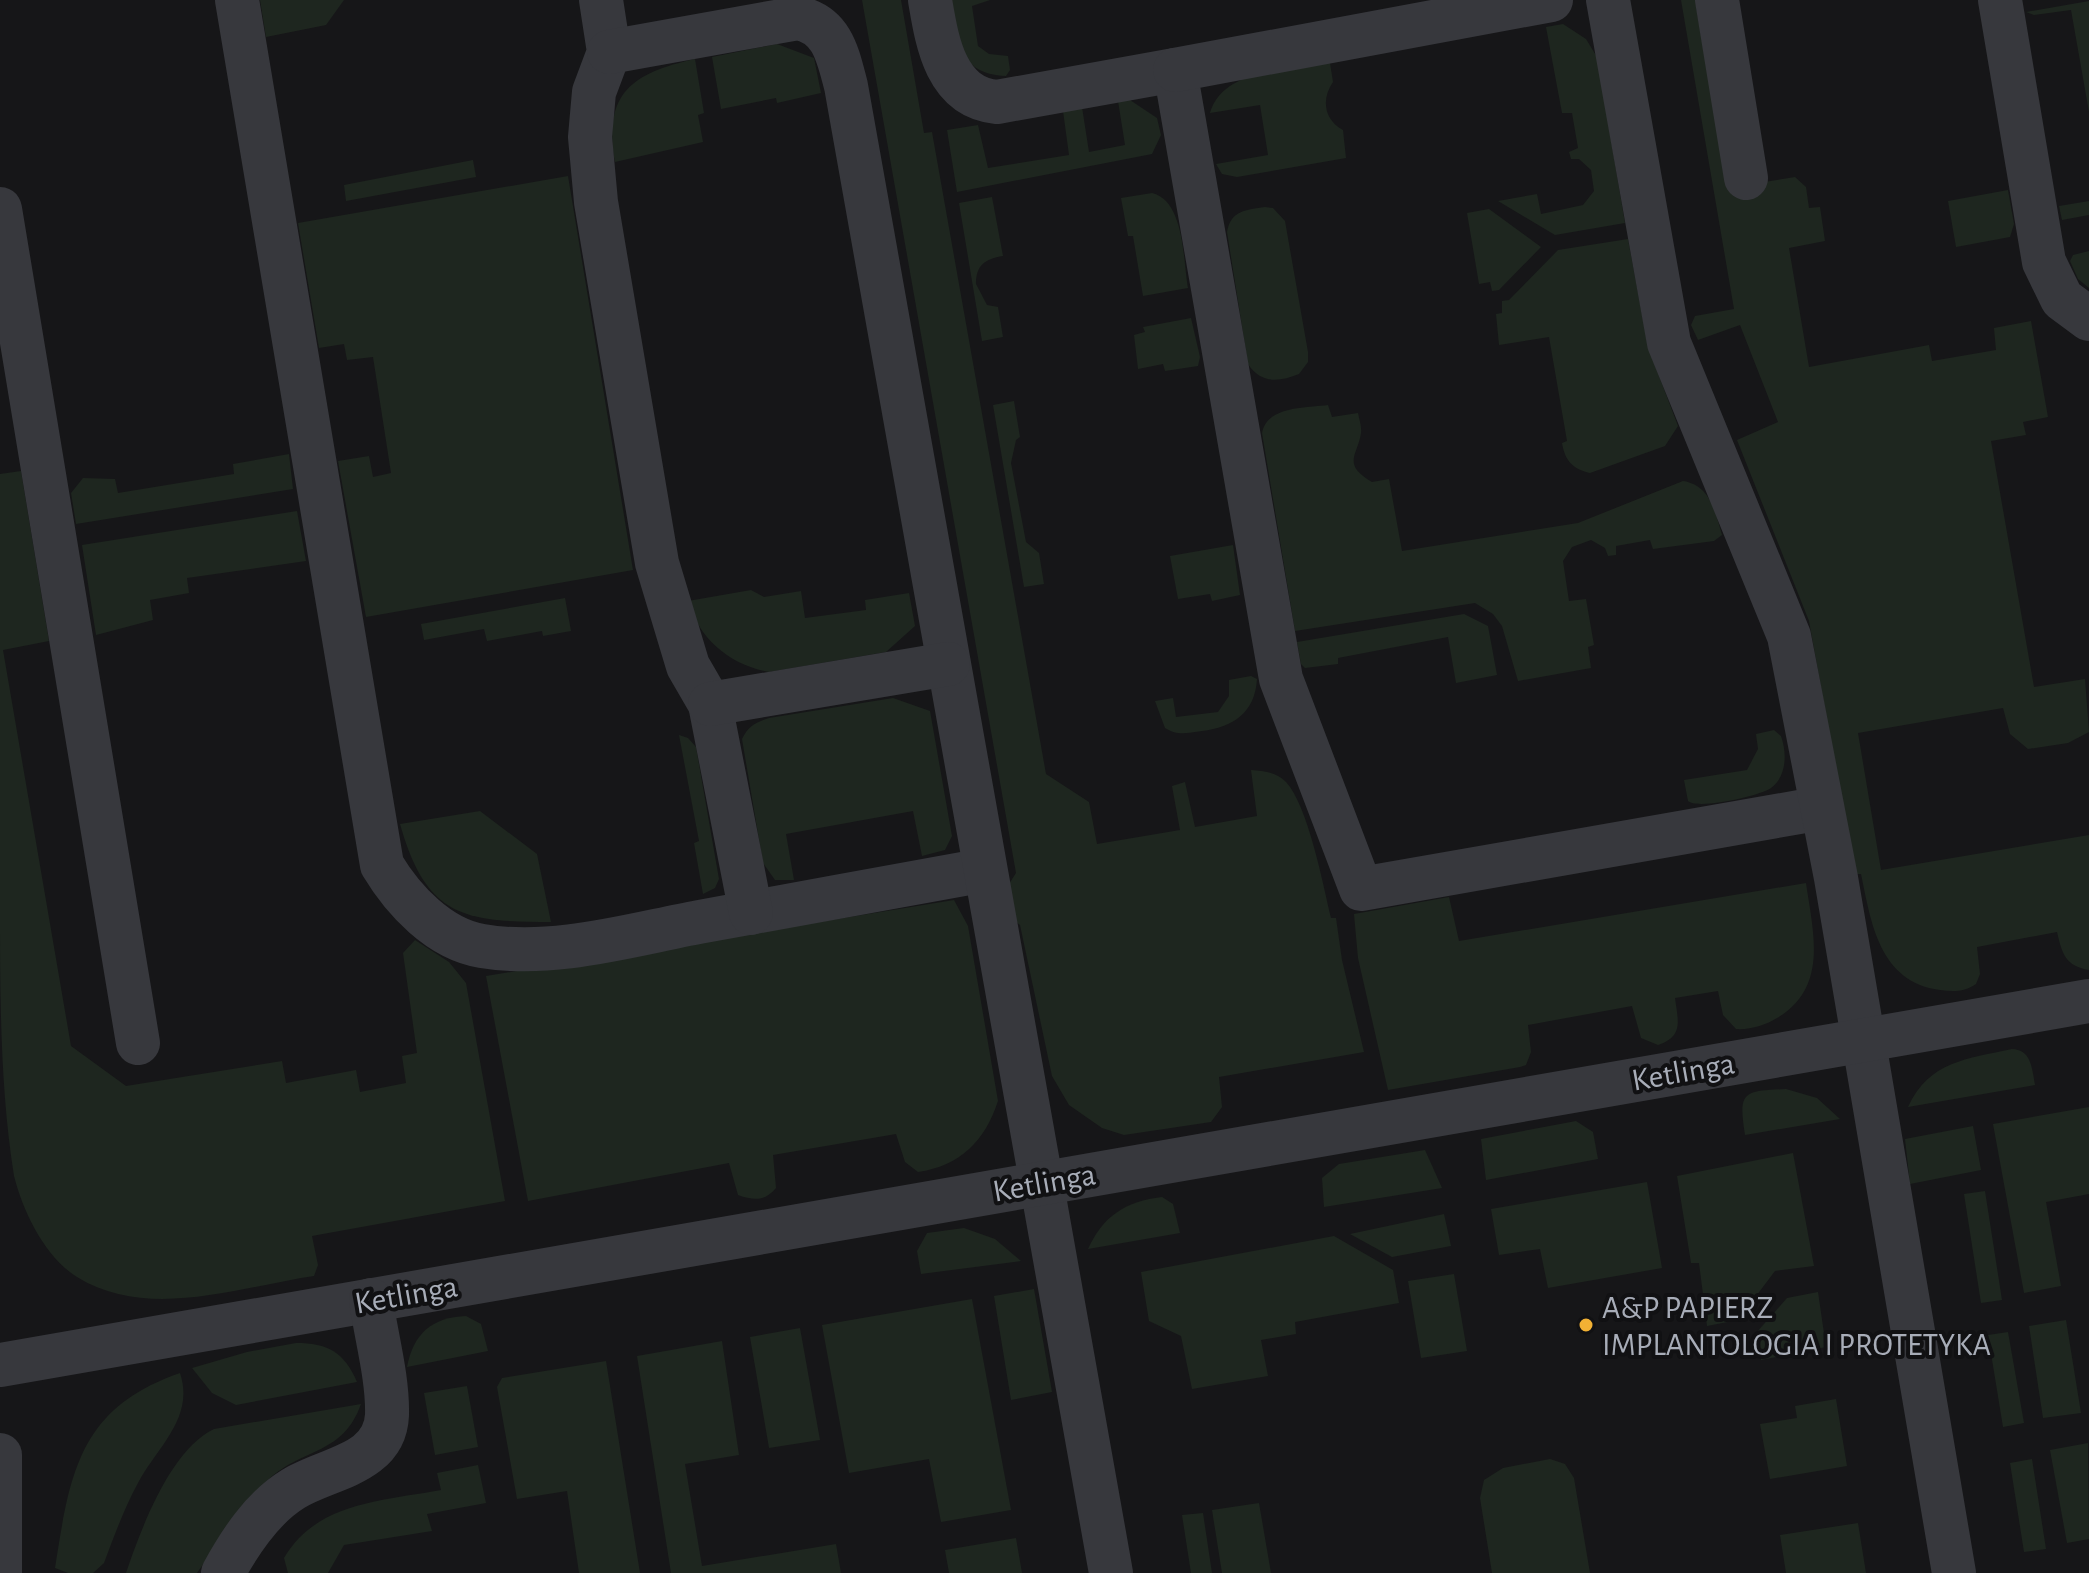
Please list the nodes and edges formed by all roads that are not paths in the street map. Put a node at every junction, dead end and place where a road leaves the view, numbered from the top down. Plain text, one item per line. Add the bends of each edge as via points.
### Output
1 (237, 0) edge
2 (601, 0) edge
3 (930, 0) edge
4 (1551, 0) edge
5 (1608, 0) edge
6 (1717, 0) edge
7 (2000, 0) edge
8 (609, 52) junction
9 (1175, 70) junction
10 (1746, 178) dead end
11 (0, 209) edge
12 (2089, 319) edge
13 (948, 664) junction
14 (710, 704) junction
15 (1822, 808) junction
16 (985, 870) junction
17 (751, 913) junction
18 (2089, 1001) edge
19 (1864, 1040) junction
20 (138, 1043) dead end
21 (1045, 1182) junction
22 (371, 1300) junction
23 (0, 1365) edge
24 (0, 1455) edge
25 (0, 1573) edge
26 (223, 1573) edge
27 (1111, 1573) edge
28 (1954, 1573) edge

1 - 17 street via 382,865 400,896 427,918 480,946 535,949
2 - 8 street
3 - 9 street via 939,51 949,71 984,101
4 - 9 street
5 - 15 street via 1669,343 1789,636
6 - 10 street
7 - 12 street via 2044,262 2062,299
8 - 13 street via 798,18 819,28 836,47
8 - 14 street via 594,92 590,137 596,202 657,563 688,666
9 - 15 street via 1281,679 1361,889
11 - 20 street
13 - 14 street
13 - 16 street
14 - 17 street
15 - 19 street
16 - 17 street
16 - 21 street
18 - 19 street, Ketlinga
19 - 21 street, Ketlinga
19 - 28 street
21 - 22 street, Ketlinga
21 - 27 street
22 - 23 street, Ketlinga
22 - 26 street via 387,1416 378,1444 357,1461 292,1489 263,1515
24 - 25 street

